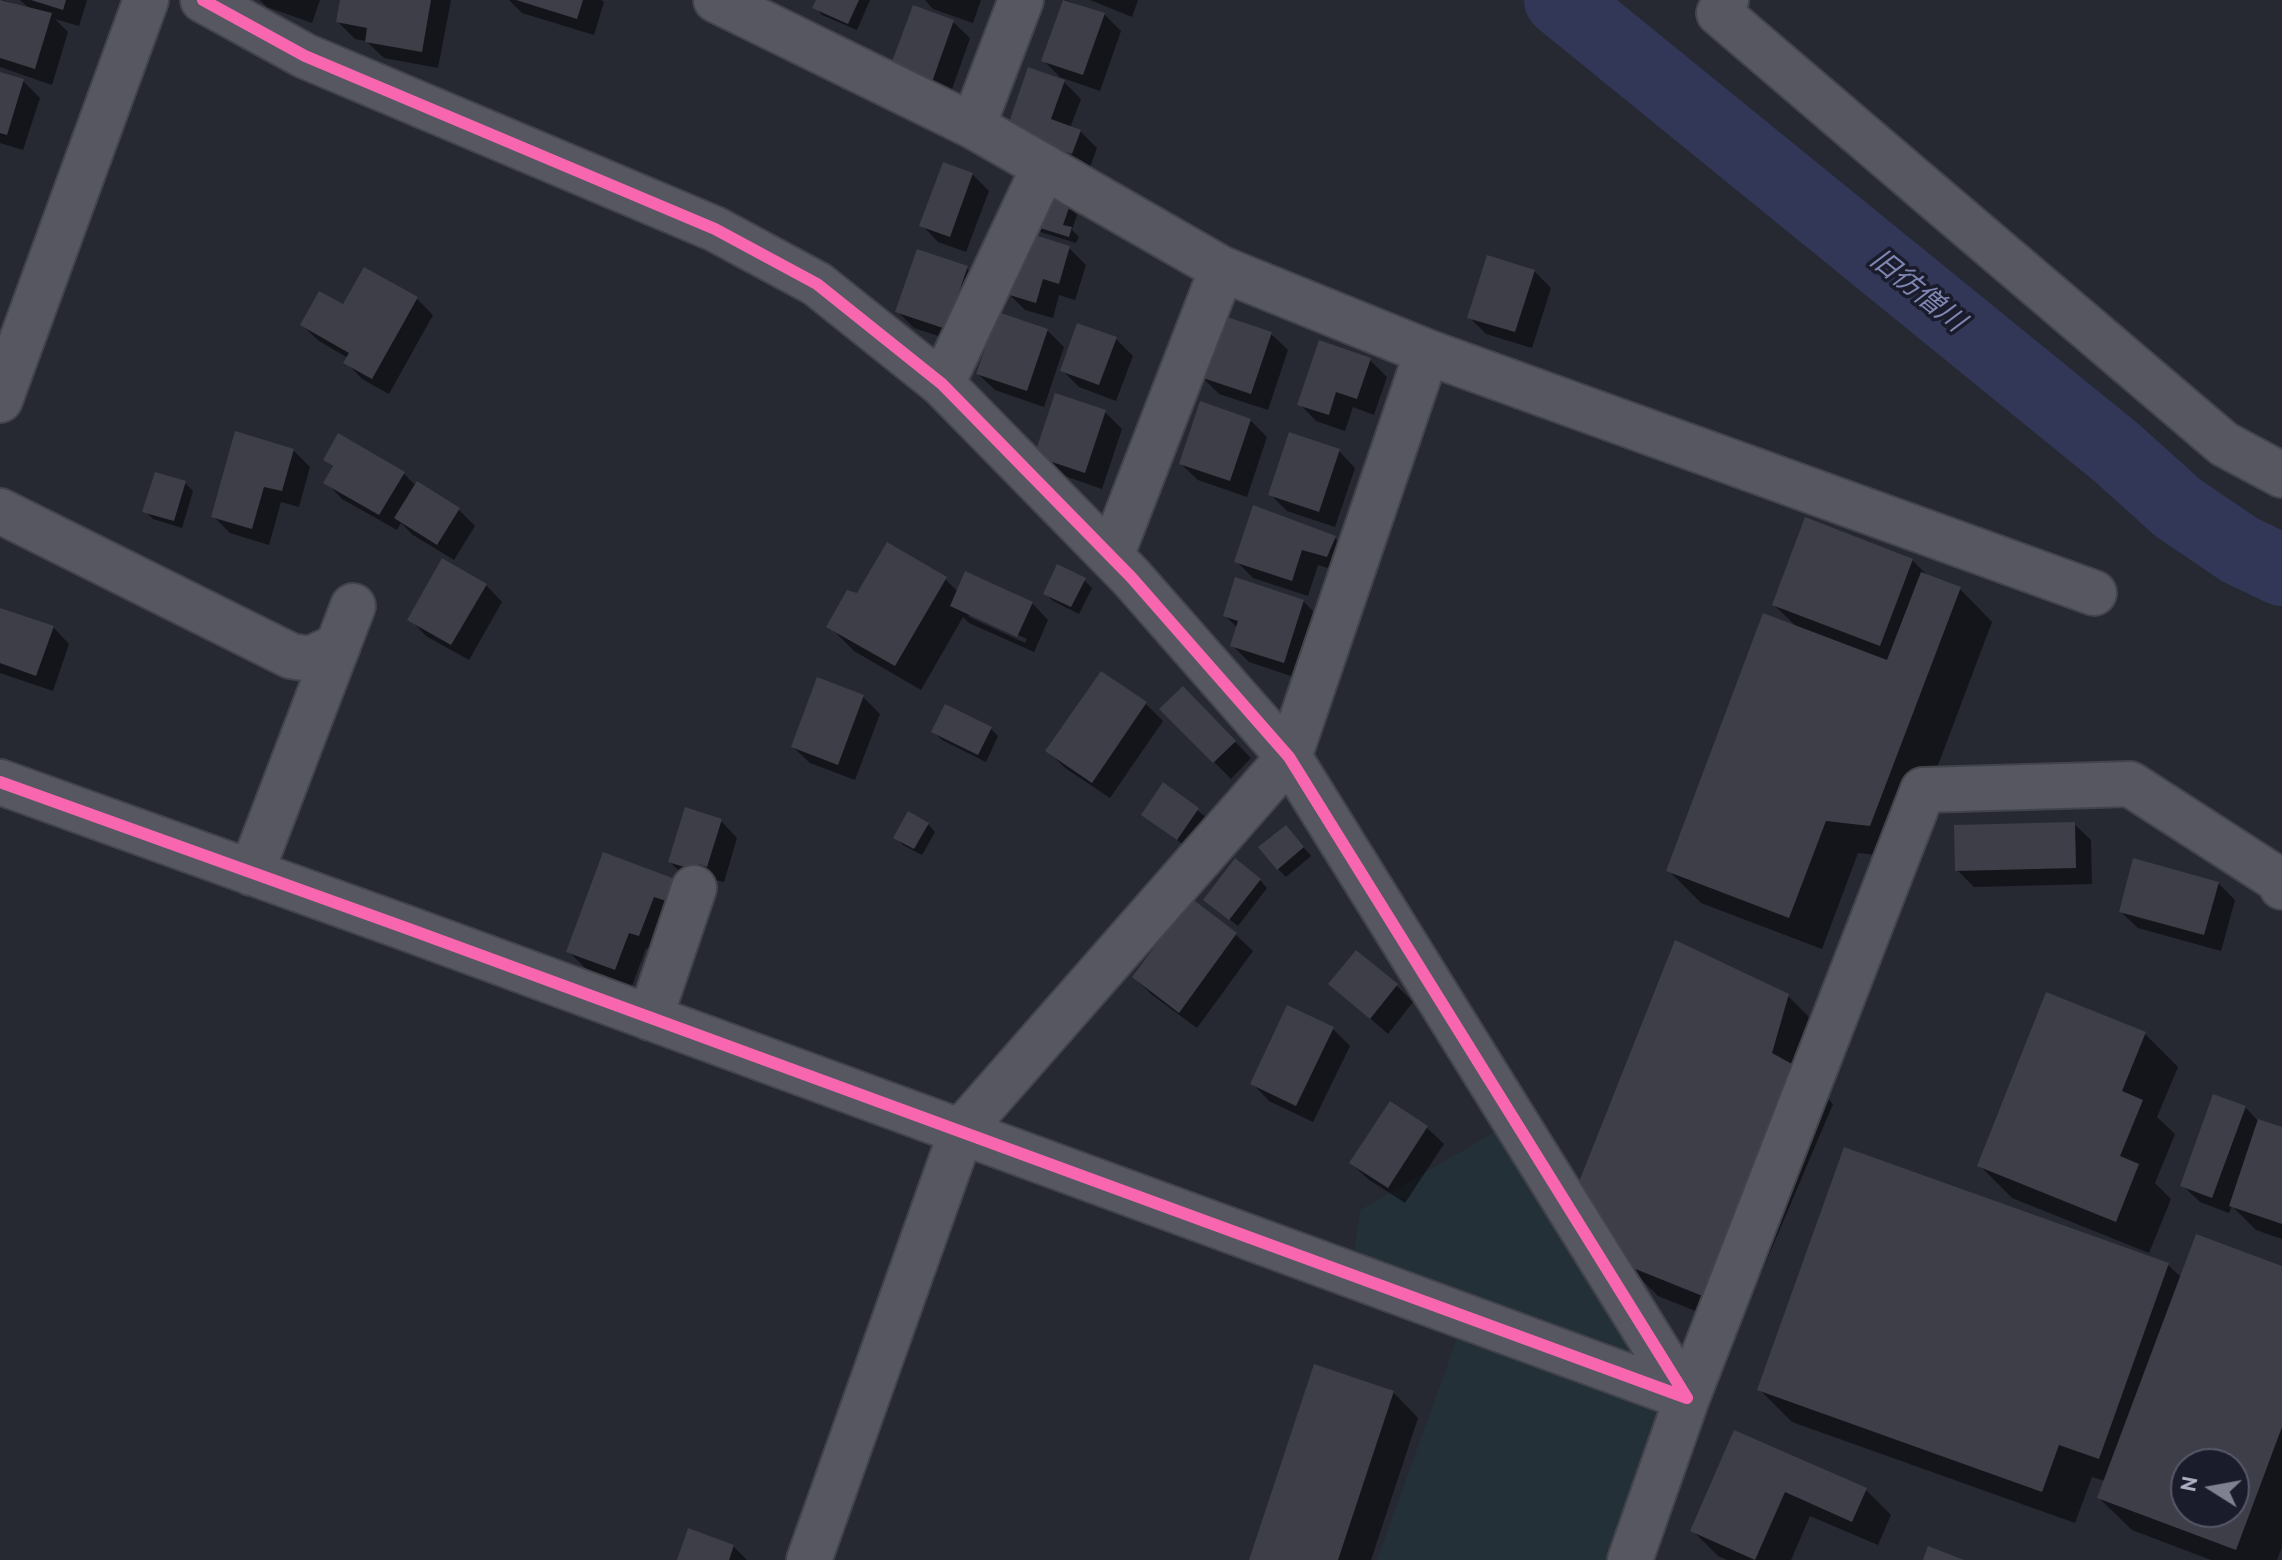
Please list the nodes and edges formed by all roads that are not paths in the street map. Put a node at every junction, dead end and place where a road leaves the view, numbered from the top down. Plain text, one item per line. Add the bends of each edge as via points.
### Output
1 (146, 0) edge
2 (203, 0) edge
3 (716, 0) edge
4 (1021, 0) edge
5 (1726, 0) edge
6 (773, 13) edge
7 (973, 126) junction
8 (1044, 167) junction
9 (1222, 269) junction
10 (1427, 352) junction
11 (942, 384) junction
12 (0, 400) edge
13 (2282, 475) edge
14 (0, 511) edge
15 (1111, 556) junction
16 (2094, 593) dead end
17 (353, 606) dead end
18 (338, 646) junction
19 (1289, 757) junction
20 (0, 782) edge
21 (251, 873) junction
22 (2282, 887) edge
23 (694, 888) dead end
24 (650, 1018) junction
25 (962, 1130) junction
26 (1687, 1398) junction
27 (809, 1560) edge
28 (1630, 1560) edge

1 - 12 street
2 - 11 street via 305,56 715,229 817,284
3 - 6 street
4 - 7 street
5 - 13 street via 1719,13 1880,151 2224,444
6 - 7 street
7 - 8 street
8 - 9 street
8 - 11 street
9 - 10 street
9 - 15 street
10 - 16 street
10 - 19 street
11 - 15 street
14 - 18 street via 291,656 310,659
15 - 19 street
17 - 18 street
18 - 21 street
19 - 25 street
19 - 26 street
20 - 21 street
21 - 24 street
22 - 26 street via 2279,880 2130,784 1923,790
23 - 24 street
24 - 25 street
25 - 26 street
25 - 27 street
26 - 28 street

